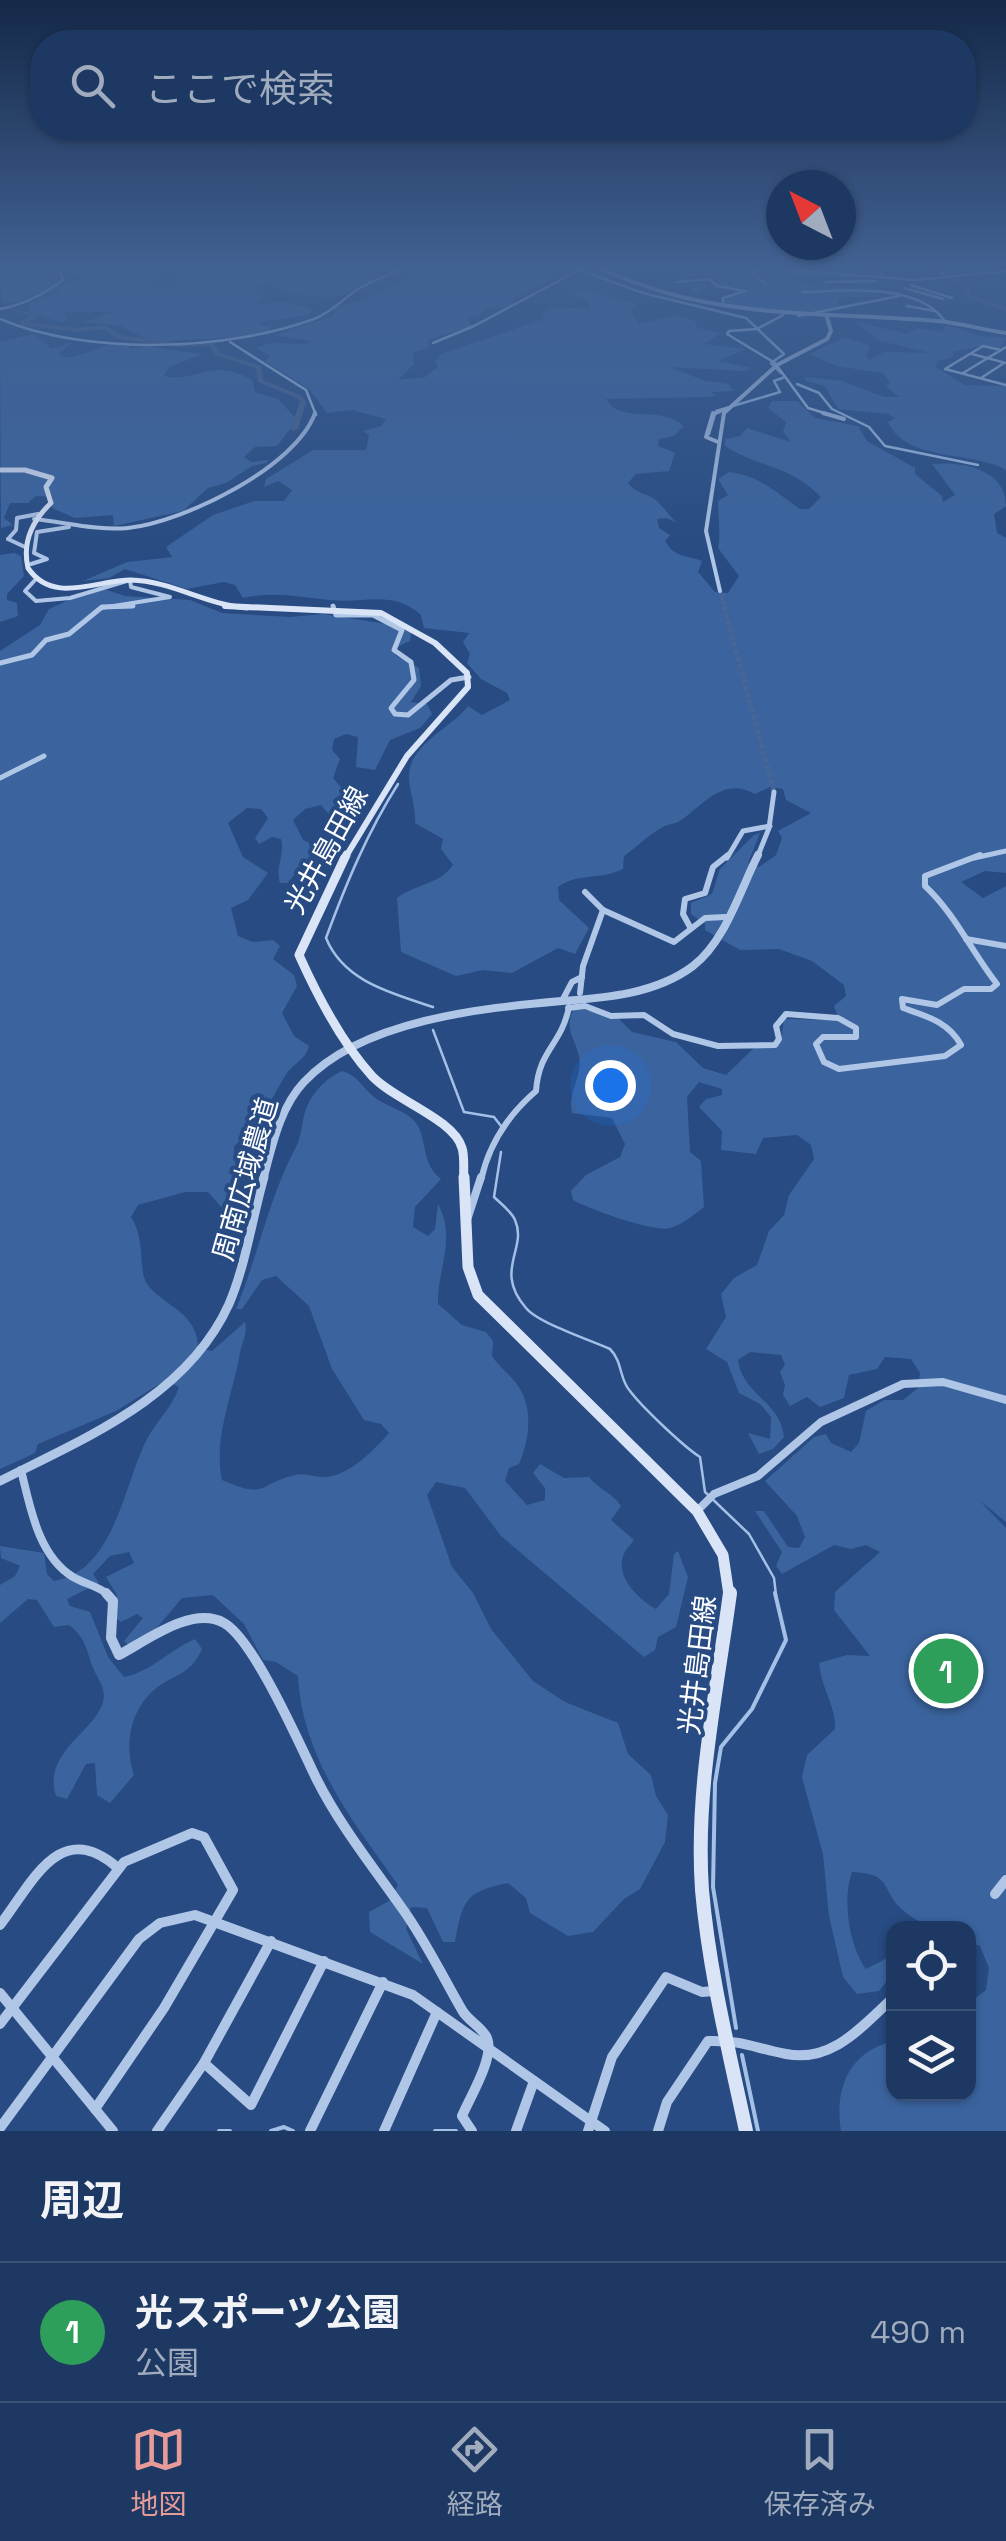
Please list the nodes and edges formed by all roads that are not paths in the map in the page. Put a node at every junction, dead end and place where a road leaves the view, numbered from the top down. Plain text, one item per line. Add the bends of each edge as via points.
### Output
1 (264, 363) edge
2 (953, 363) edge
3 (979, 363) edge
4 (1004, 363) edge
5 (774, 364) joint
6 (962, 374) junction
7 (980, 378) junction
8 (1006, 378) edge
9 (998, 383) junction
10 (1006, 385) edge
11 (730, 407) junction
12 (844, 419) dead end
13 (718, 442) junction
14 (0, 470) edge
15 (36, 516) junction
16 (85, 526) junction
17 (22, 548) junction
18 (30, 564) junction
19 (36, 579) junction
20 (130, 580) junction
21 (720, 591) tunnel mouth
22 (333, 606) junction
23 (0, 663) edge
24 (469, 677) junction
25 (44, 756) dead end
26 (0, 778) edge
27 (774, 792) tunnel mouth
28 (770, 826) junction
29 (1006, 852) edge
30 (585, 892) dead end
31 (603, 910) junction
32 (725, 917) junction
33 (690, 927) junction
34 (964, 938) junction
35 (1006, 946) edge
36 (582, 977) junction
37 (580, 992) dead end
38 (563, 999) junction
39 (356, 1050) junction
40 (467, 1220) junction
41 (1006, 1400) edge
42 (21, 1470) junction
43 (0, 1481) edge
44 (697, 1511) junction
45 (118, 1868) junction
46 (1006, 1880) edge
47 (995, 1894) dead end
48 (214, 1922) junction
49 (0, 1926) edge
50 (271, 1941) junction
51 (324, 1961) junction
52 (383, 1982) junction
53 (716, 1991) junction
54 (0, 1994) edge
55 (886, 2004) edge
56 (11, 2009) junction
57 (437, 2012) junction
58 (0, 2024) edge
59 (727, 2043) junction
60 (488, 2048) junction
61 (52, 2059) junction
62 (204, 2063) junction
63 (534, 2080) junction
64 (94, 2109) junction
65 (589, 2126) edge
66 (0, 2128) edge
67 (114, 2131) edge
68 (157, 2131) edge
69 (310, 2131) edge
70 (384, 2131) edge
71 (472, 2131) edge
72 (516, 2131) edge
73 (605, 2131) edge
74 (658, 2131) edge
75 (746, 2131) edge

1 - 16 street via 306,390 316,415 300,436 206,506 126,528
2 - 6 street via 945,368
3 - 6 street
4 - 7 street
5 - 11 street
5 - 12 street via 796,381 808,408
6 - 7 street
7 - 9 street
8 - 9 street
9 - 10 street
11 - 13 street
11 - 13 street via 712,412 706,437
13 - 21 street via 706,530
14 - 15 main road via 52,478 46,487 52,500
15 - 16 street
15 - 17 main road
15 - 17 street via 17,518 8,539
16 - 18 street via 37,532 34,553 46,560
17 - 18 main road
18 - 19 main road
19 - 20 main road via 62,588
19 - 20 street via 25,595 45,601
20 - 22 main road via 230,606
20 - 23 street via 131,587 170,597 102,607 69,634
22 - 24 main road via 398,616
22 - 24 street via 336,615 373,616 402,630 394,650 411,662 414,680 391,708 395,714 408,715 452,680
24 - 39 main road, 光井島田線 via 468,687 407,756 374,807 300,946 301,965
25 - 26 street
27 - 28 street, 周南広域農道
28 - 32 street, 周南広域農道
28 - 33 street via 743,831 712,867 705,892 685,899
29 - 34 street via 924,876
30 - 31 street
31 - 33 street via 674,942
31 - 36 street
32 - 33 street
32 - 38 street, 周南広域農道 via 708,951 682,974 636,990
34 - 35 street
34 - 40 street via 997,984 964,989 939,1007 910,998 899,1003 958,1036 957,1050 945,1056 840,1068 824,1062 816,1044 824,1037 856,1037 856,1028 838,1018 786,1014 776,1026 775,1045 718,1046 673,1034 644,1016 571,1005 564,1031 538,1064 536,1091 514,1110 486,1157
36 - 37 street
36 - 38 street
38 - 39 street, 周南広域農道 via 456,1013
39 - 40 main road, 光井島田線 via 391,1094 456,1134
39 - 42 street, 周南広域農道 via 308,1074 288,1100 238,1288 204,1346 146,1401
40 - 44 main road, 光井島田線 via 471,1282 485,1305
41 - 44 street via 943,1382 903,1384 821,1422 758,1476 714,1494
42 - 43 street, 周南広域農道
42 - 60 street via 43,1540 66,1572 113,1600 111,1638 119,1655 184,1620 220,1620 241,1636 285,1708 318,1781 466,2017 486,2034
44 - 53 main road, 光井島田線 via 722,1554 730,1591 701,1828
45 - 48 street via 192,1832 204,1837 232,1880
45 - 49 street via 96,1846 64,1848
45 - 56 street
46 - 47 street
48 - 50 street
48 - 61 street via 180,1917 139,1939
48 - 64 street
50 - 51 street
50 - 62 street
51 - 52 street
51 - 62 street via 252,2105
52 - 57 street
52 - 69 street
53 - 59 main road, 光井島田線
53 - 65 street via 666,1978 612,2057
54 - 56 street
55 - 59 street via 842,2044 817,2056 744,2040
56 - 58 street
56 - 61 street
57 - 60 street
57 - 70 street
59 - 74 street via 708,2041 667,2102
59 - 75 main road, 光井島田線
60 - 63 street
60 - 71 street via 462,2116
61 - 64 street
61 - 66 street
62 - 68 street
63 - 65 street
63 - 72 street
64 - 67 street
65 - 73 street

